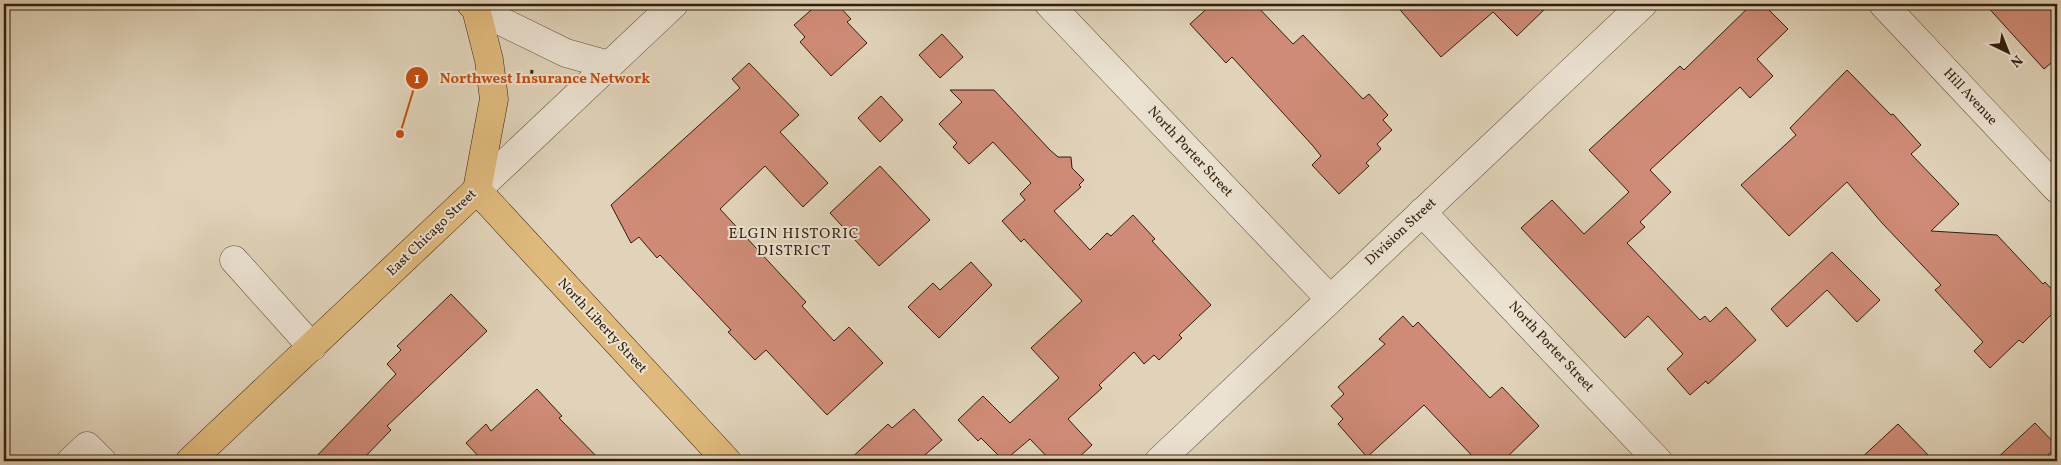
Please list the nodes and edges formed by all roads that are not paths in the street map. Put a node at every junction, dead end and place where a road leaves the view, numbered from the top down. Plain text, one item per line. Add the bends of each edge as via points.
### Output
1 (674, 4) edge
2 (1049, 4) edge
3 (1643, 4) edge
4 (1883, 4) edge
5 (473, 7) edge
6 (609, 65) junction
7 (2057, 189) edge
8 (477, 190) junction
9 (1422, 212) junction
10 (234, 260) dead end
11 (1330, 300) junction
12 (312, 347) junction
13 (71, 461) edge
14 (102, 461) edge
15 (190, 461) edge
16 (727, 461) edge
17 (1159, 461) edge
18 (1658, 461) edge

1 - 6 street, East Chicago Street
2 - 11 street, North Porter Street
3 - 9 street, Division Street
4 - 7 street, Hill Avenue
5 - 6 street via 566,53
5 - 8 main road via 489,60 494,100
6 - 8 street, East Chicago Street
8 - 12 main road, East Chicago Street
8 - 16 main road, North Liberty Street
9 - 11 street, Division Street
9 - 18 street, North Porter Street
10 - 12 street
11 - 17 street, Division Street
12 - 15 main road, East Chicago Street
13 - 14 street via 87,446

